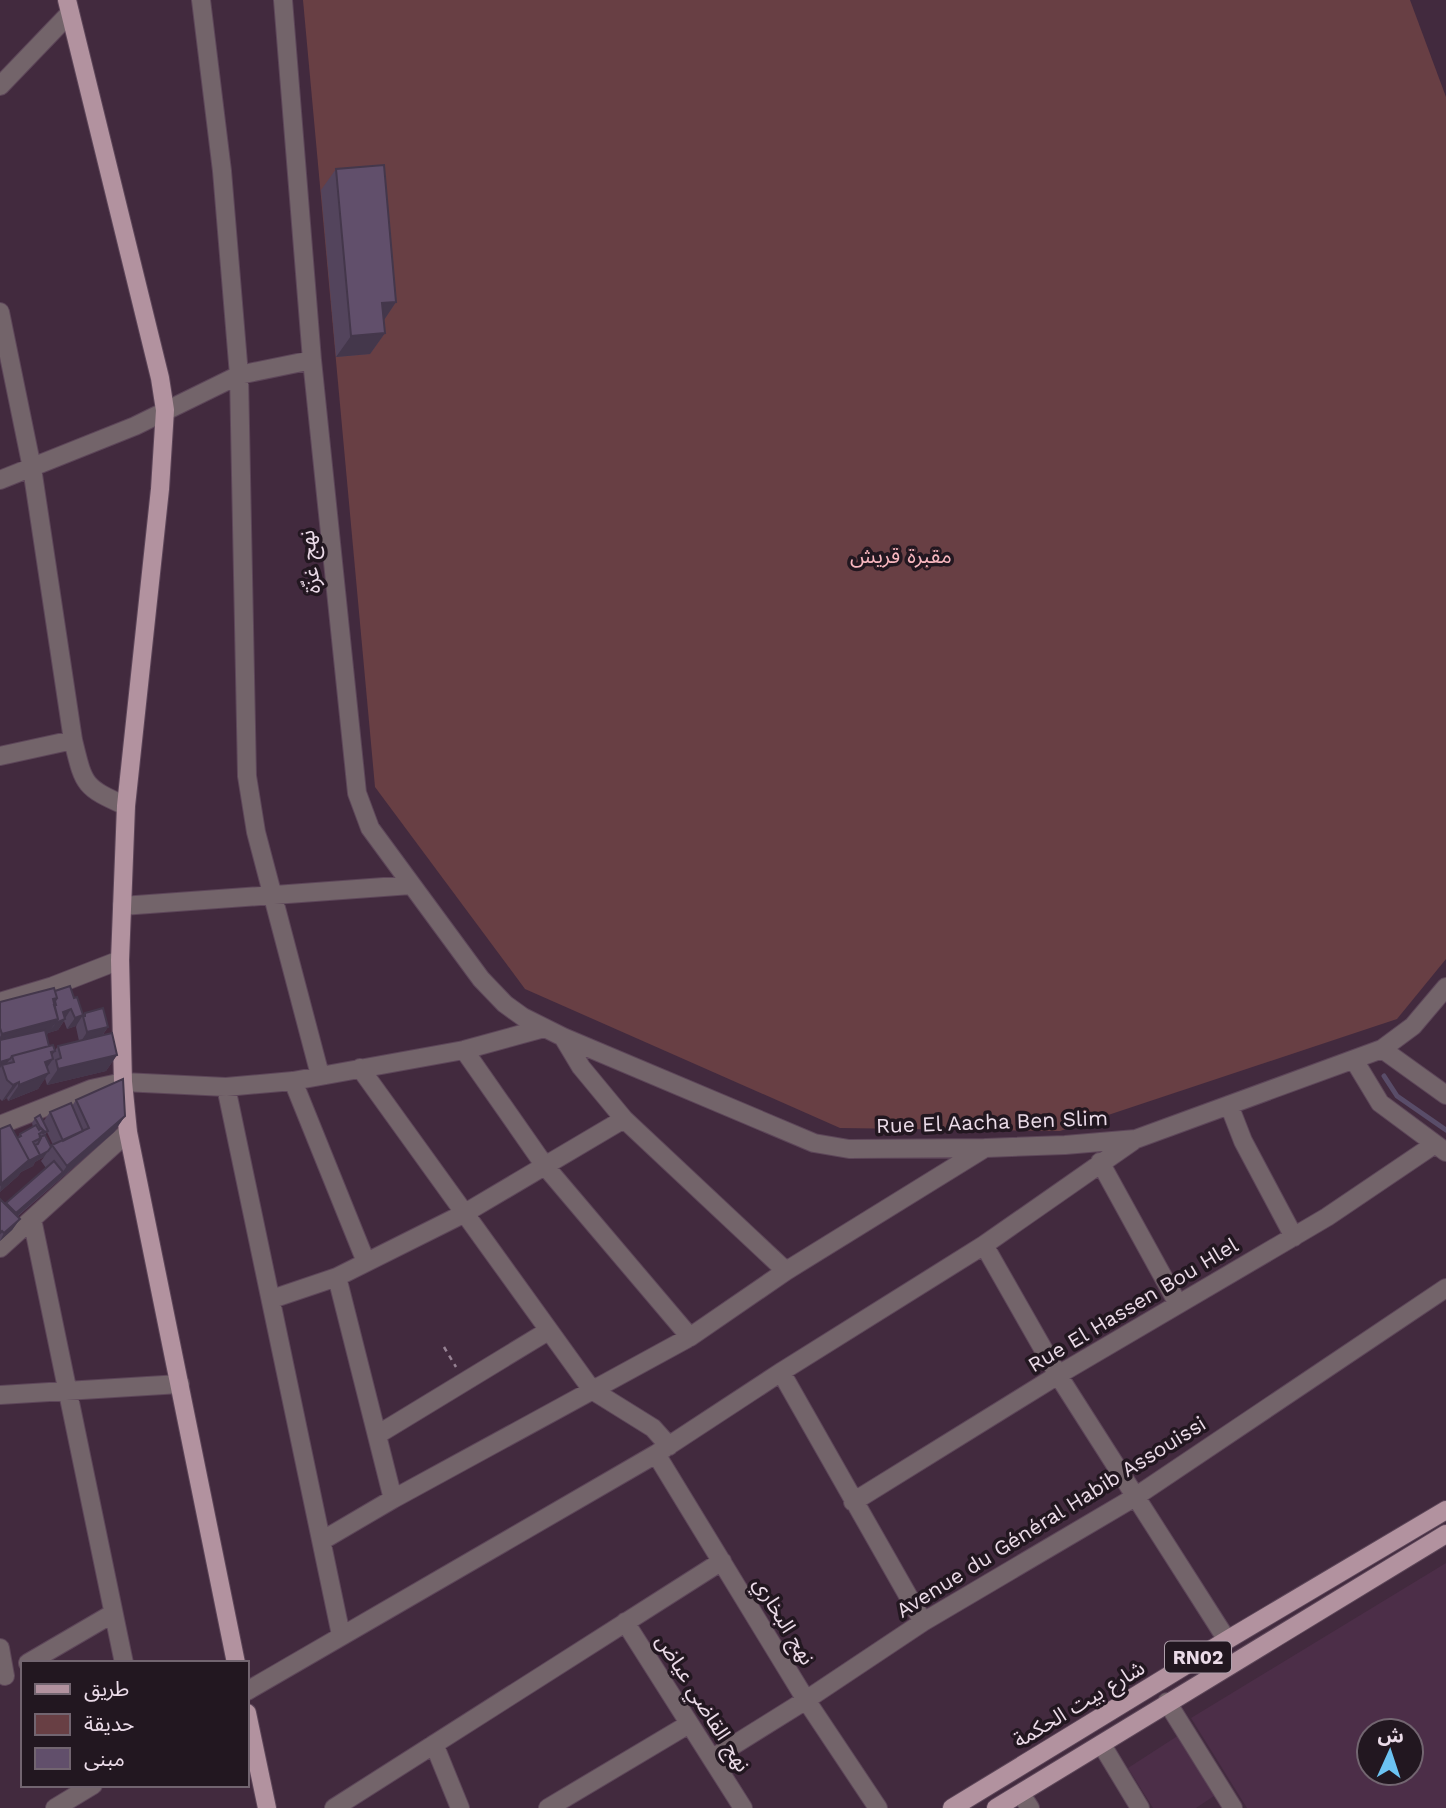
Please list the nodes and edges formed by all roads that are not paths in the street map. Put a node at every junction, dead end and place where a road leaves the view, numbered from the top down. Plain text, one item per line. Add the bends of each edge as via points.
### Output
1 (201, 0) edge
2 (283, 0) edge
3 (68, 6) edge
4 (0, 86) edge
5 (0, 312) edge
6 (312, 360) junction
7 (239, 375) junction
8 (165, 410) junction
9 (32, 468) junction
10 (0, 480) edge
11 (72, 740) junction
12 (0, 756) edge
13 (125, 806) junction
14 (411, 885) junction
15 (273, 897) junction
16 (122, 906) junction
17 (120, 960) junction
18 (1446, 987) edge
19 (0, 1002) edge
20 (544, 1028) junction
21 (563, 1037) junction
22 (1381, 1049) junction
23 (464, 1050) junction
24 (1354, 1060) junction
25 (360, 1068) junction
26 (320, 1075) junction
27 (293, 1081) junction
28 (123, 1082) junction
29 (226, 1087) junction
30 (1446, 1095) edge
31 (1229, 1105) junction
32 (624, 1119) junction
33 (0, 1125) edge
34 (128, 1132) junction
35 (1136, 1139) junction
36 (986, 1148) junction
37 (1440, 1148) edge
38 (1100, 1162) junction
39 (545, 1166) junction
40 (465, 1213) junction
41 (33, 1219) junction
42 (1294, 1237) junction
43 (984, 1245) junction
44 (0, 1248) edge
45 (366, 1262) junction
46 (786, 1271) junction
47 (337, 1277) junction
48 (1446, 1288) edge
49 (272, 1299) junction
50 (1178, 1304) junction
51 (548, 1331) junction
52 (690, 1337) junction
53 (781, 1372) junction
54 (1058, 1375) junction
55 (180, 1384) junction
56 (592, 1390) junction
57 (67, 1391) junction
58 (0, 1395) edge
59 (377, 1435) junction
60 (663, 1450) junction
61 (1135, 1497) junction
62 (393, 1499) junction
63 (853, 1502) junction
64 (1446, 1510) edge
65 (1446, 1534) edge
66 (323, 1540) junction
67 (1361, 1559) junction
68 (722, 1561) junction
69 (1371, 1579) junction
70 (112, 1614) junction
71 (625, 1622) junction
72 (923, 1622) junction
73 (341, 1635) junction
74 (1227, 1640) junction
75 (0, 1648) edge
76 (31, 1661) edge
77 (124, 1661) edge
78 (236, 1661) edge
79 (21, 1667) edge
80 (3, 1678) edge
81 (248, 1690) edge
82 (806, 1700) junction
83 (1167, 1702) junction
84 (248, 1718) edge
85 (689, 1724) junction
86 (434, 1744) junction
87 (1102, 1745) junction
88 (713, 1758) junction
89 (90, 1787) edge
90 (357, 1801) edge
91 (1026, 1801) edge
92 (55, 1808) edge
93 (267, 1808) edge
94 (334, 1808) edge
95 (460, 1808) edge
96 (548, 1808) edge
97 (743, 1808) edge
98 (878, 1808) edge
99 (952, 1808) edge
100 (996, 1808) edge
101 (1140, 1808) edge
102 (1233, 1808) edge

1 - 7 street via 222,171
2 - 6 street, نهج غزّة
3 - 4 street
3 - 8 main road
5 - 9 street
6 - 7 street
6 - 14 street, نهج غزّة via 357,793 370,828
7 - 8 street
7 - 15 street via 247,776
8 - 9 street
8 - 13 main road
9 - 10 street
9 - 11 street
11 - 12 street
11 - 13 street via 91,788
13 - 16 main road
14 - 15 street
14 - 20 street, نهج غزّة via 481,979 505,1004
15 - 16 street
15 - 26 street
16 - 17 main road
17 - 19 street
17 - 28 main road
18 - 22 street, Rue El Aacha Ben Slim via 1413,1026
20 - 21 street, نهج غزّة
20 - 23 street
21 - 32 street
21 - 36 street, Rue El Aacha Ben Slim via 814,1143 849,1149
22 - 24 street, Rue El Aacha Ben Slim
22 - 30 street
23 - 25 street
23 - 39 street
24 - 31 street, Rue El Aacha Ben Slim
24 - 37 street via 1380,1102
25 - 26 street
25 - 40 street
26 - 27 street
27 - 29 street
27 - 45 street
28 - 29 street
28 - 33 street via 91,1089
28 - 34 main road
29 - 49 street
31 - 35 street, Rue El Aacha Ben Slim
31 - 42 street
32 - 39 street
32 - 46 street
34 - 41 street
34 - 55 main road
35 - 36 street, Rue El Aacha Ben Slim
35 - 38 street
36 - 46 street
37 - 42 street, Rue El Hassen Bou Hlel
38 - 43 street
38 - 50 street
39 - 40 street
39 - 52 street
40 - 45 street
40 - 51 street
41 - 44 street
41 - 57 street
42 - 50 street, Rue El Hassen Bou Hlel
43 - 53 street
43 - 54 street
45 - 47 street
46 - 52 street
47 - 49 street
47 - 59 street
48 - 61 street, Avenue du Général Habib Assouissi
49 - 66 street
50 - 54 street, Rue El Hassen Bou Hlel
51 - 56 street
51 - 59 street
52 - 56 street
53 - 60 street
53 - 63 street
54 - 61 street
54 - 63 street, Rue El Hassen Bou Hlel
55 - 57 street
55 - 78 main road
56 - 60 street, نهج البخاري via 653,1428
56 - 62 street
57 - 58 street
57 - 70 street
59 - 62 street
60 - 68 street, نهج البخاري
60 - 73 street
61 - 72 street, Avenue du Général Habib Assouissi
61 - 74 street
62 - 66 street
63 - 72 street
64 - 67 main road, شارع بيت الحكمة / RN02
65 - 69 main road, شارع بيت الحكمة / RN02
66 - 73 street
67 - 69 main road
67 - 74 main road, شارع بيت الحكمة / RN02
68 - 71 street
68 - 82 street, نهج البخاري
69 - 83 main road, شارع بيت الحكمة / RN02
70 - 76 street
70 - 77 street
71 - 85 street, نهج القاضي عياض
71 - 86 street
72 - 82 street, Avenue du Général Habib Assouissi
73 - 81 street
74 - 99 main road, شارع بيت الحكمة / RN02
75 - 80 street
79 - 80 street
82 - 88 street, Avenue du Général Habib Assouissi
82 - 98 street, نهج البخاري
83 - 87 main road, شارع بيت الحكمة / RN02
83 - 102 street
84 - 93 main road
85 - 88 street, نهج القاضي عياض
85 - 96 street
86 - 90 street
86 - 95 street
87 - 91 main road, شارع بيت الحكمة / RN02
87 - 101 street
88 - 97 street, نهج القاضي عياض
89 - 92 street
90 - 94 street
91 - 100 main road, شارع بيت الحكمة / RN02

